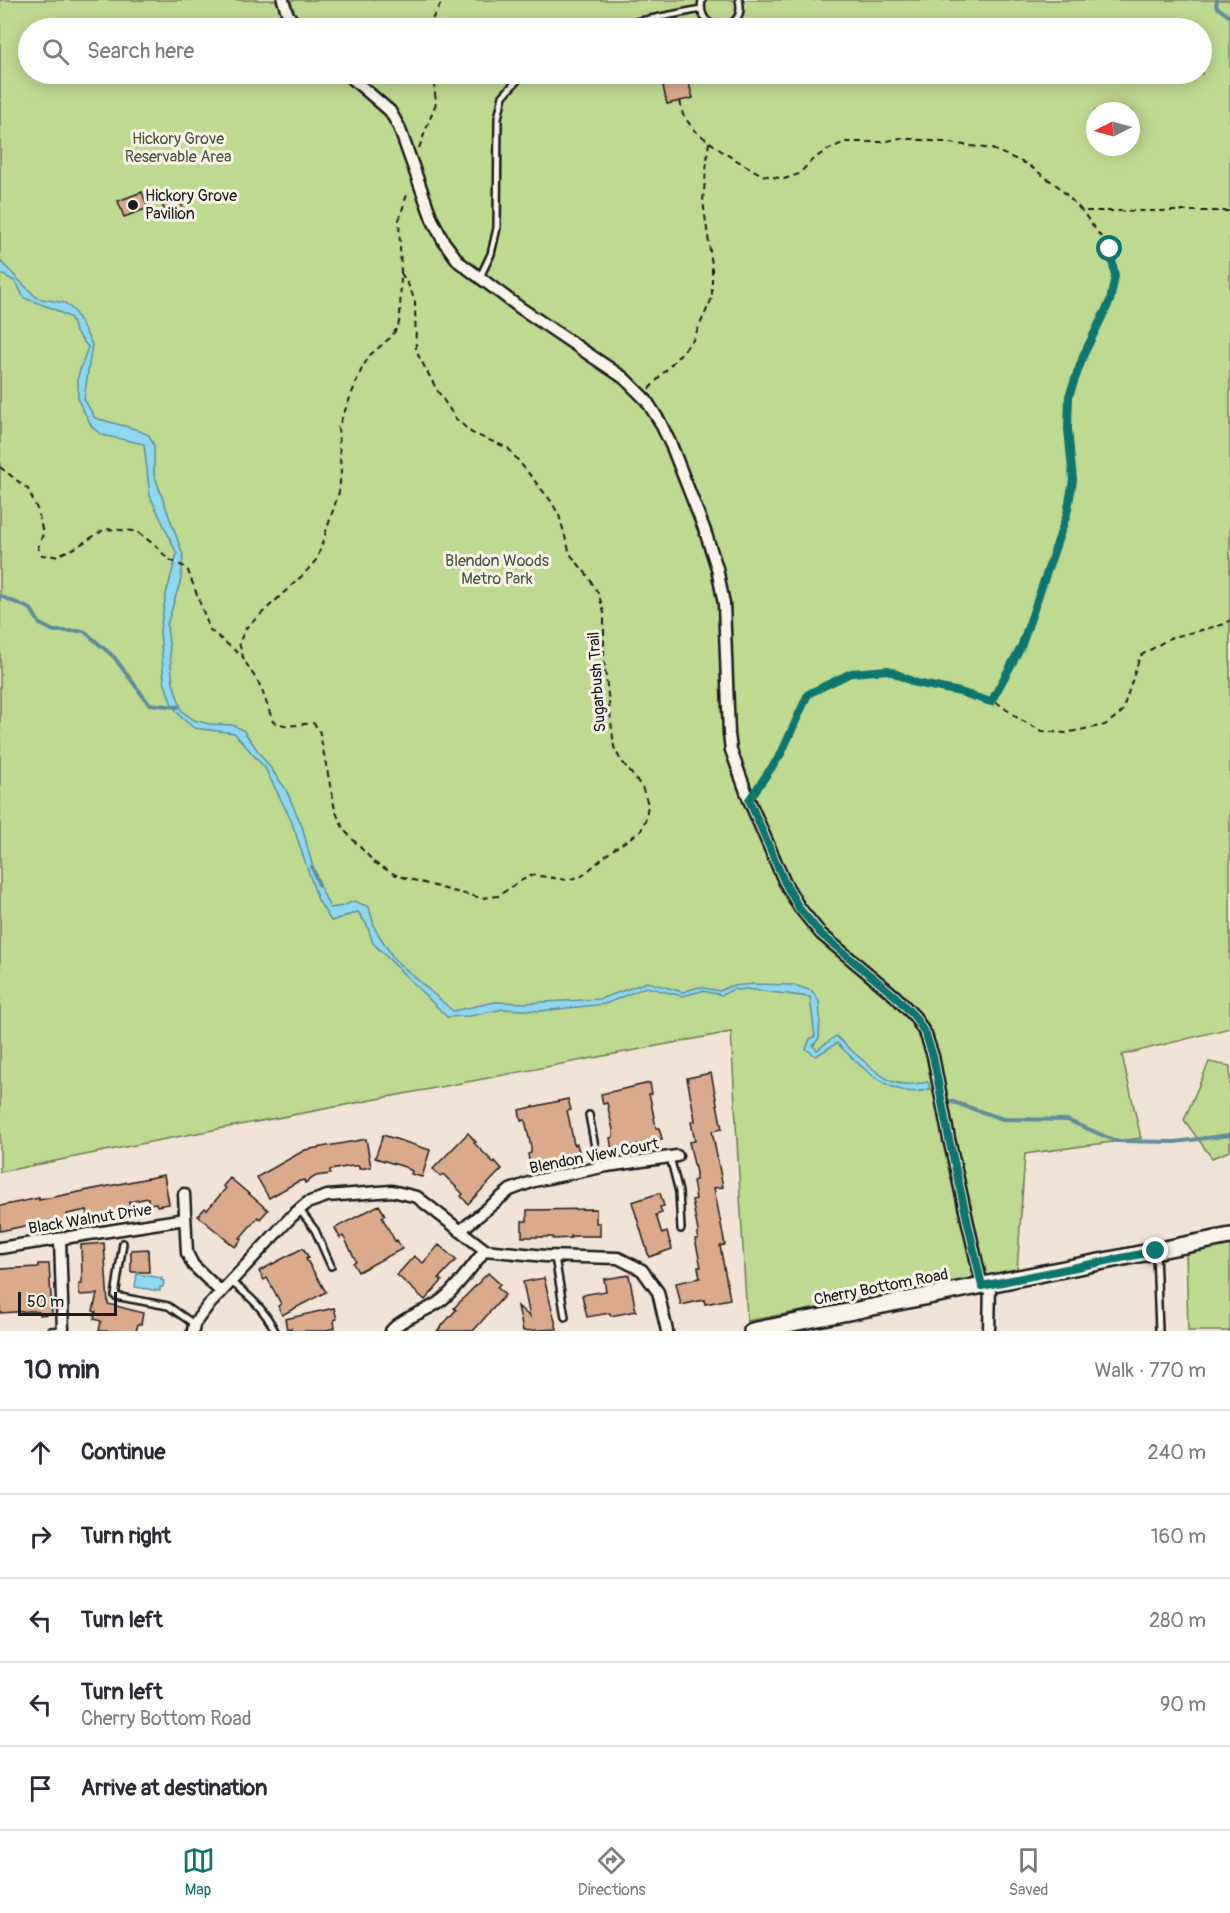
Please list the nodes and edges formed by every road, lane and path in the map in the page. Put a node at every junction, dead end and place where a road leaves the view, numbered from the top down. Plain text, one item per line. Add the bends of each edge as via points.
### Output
1 (283, 0) edge
2 (443, 0) edge
3 (702, 0) edge
4 (739, 0) edge
5 (701, 9) junction
6 (291, 18) edge
7 (433, 18) edge
8 (656, 18) edge
9 (705, 18) edge
10 (738, 18) edge
11 (359, 84) edge
12 (514, 84) edge
13 (680, 101) dead end
14 (709, 141) junction
15 (1082, 211) junction
16 (1230, 211) edge
17 (479, 279) junction
18 (643, 396) junction
19 (0, 467) edge
20 (1230, 620) edge
21 (243, 657) junction
22 (991, 702) junction
23 (749, 800) junction
24 (589, 1115) dead end
25 (674, 1156) joint
26 (599, 1168) junction
27 (184, 1194) dead end
28 (299, 1209) junction
29 (185, 1218) junction
30 (681, 1229) dead end
31 (460, 1232) junction
32 (1230, 1236) edge
33 (60, 1239) junction
34 (123, 1243) dead end
35 (0, 1248) edge
36 (485, 1250) junction
37 (1156, 1251) junction
38 (555, 1257) junction
39 (330, 1266) dead end
40 (231, 1282) junction
41 (986, 1285) junction
42 (221, 1292) junction
43 (565, 1317) dead end
44 (193, 1327) edge
45 (50, 1331) edge
46 (63, 1331) edge
47 (275, 1331) edge
48 (391, 1331) edge
49 (667, 1331) edge
50 (752, 1331) edge
51 (989, 1331) edge
52 (1159, 1331) edge

1 - 6 street
2 - 7 path
3 - 5 lane
4 - 10 lane
5 - 8 lane
5 - 9 lane
11 - 17 street via 390,111 444,242
12 - 17 lane via 503,96 498,118 497,228
13 - 14 path via 683,115
14 - 15 path via 762,174 784,179 799,174 825,151 845,142 900,138 992,149 1027,164 1059,187
14 - 18 path via 703,201 712,265 712,298 693,340
15 - 16 path
15 - 22 path via 1110,249 1115,276 1110,301 1069,396 1073,480 1067,514 1021,647
17 - 18 street via 624,378
18 - 23 street via 672,447 717,568 724,604 731,750
19 - 21 path via 28,489 43,534 38,548 42,555 55,556 75,548 105,529 136,531 168,559 187,568 210,630
20 - 22 path via 1170,638 1140,656 1122,712 1105,725 1065,733 1042,731
21 - 21 path, Sugarbush Trail via 239,643 246,628 317,560 339,492 338,428 362,368 398,327 401,273 415,302 416,351 437,390 456,419 472,433 508,448 551,501 570,554 599,594 604,613 604,660 614,747 642,787 648,804 641,831 582,876 567,880 533,875 498,896 482,898 396,874 375,863 344,830 335,810 319,729 313,723 288,726 273,722 261,687
22 - 23 path via 916,683 888,670 851,673 808,694 781,754
23 - 41 street via 799,908 821,934 895,996 926,1035
24 - 26 lane
25 - 26 street, Blendon View Court
25 - 30 lane
26 - 31 street, Blendon View Court via 510,1190
27 - 29 street
28 - 31 street via 327,1196 392,1191 417,1197
28 - 39 lane via 315,1230
28 - 40 street
29 - 33 street, Black Walnut Drive
29 - 42 street via 187,1252 193,1265
31 - 36 street
32 - 37 main road, Cherry Bottom Road
33 - 35 street, Black Walnut Drive
33 - 46 street
34 - 44 lane via 115,1296 168,1306
36 - 38 street
36 - 48 street via 440,1301 398,1323
37 - 41 main road, Cherry Bottom Road
37 - 52 lane
38 - 43 lane
38 - 49 street via 618,1258 642,1270 658,1292
40 - 42 street
40 - 47 lane via 261,1307
41 - 50 main road, Cherry Bottom Road
41 - 51 street
42 - 44 street
45 - 46 lane

